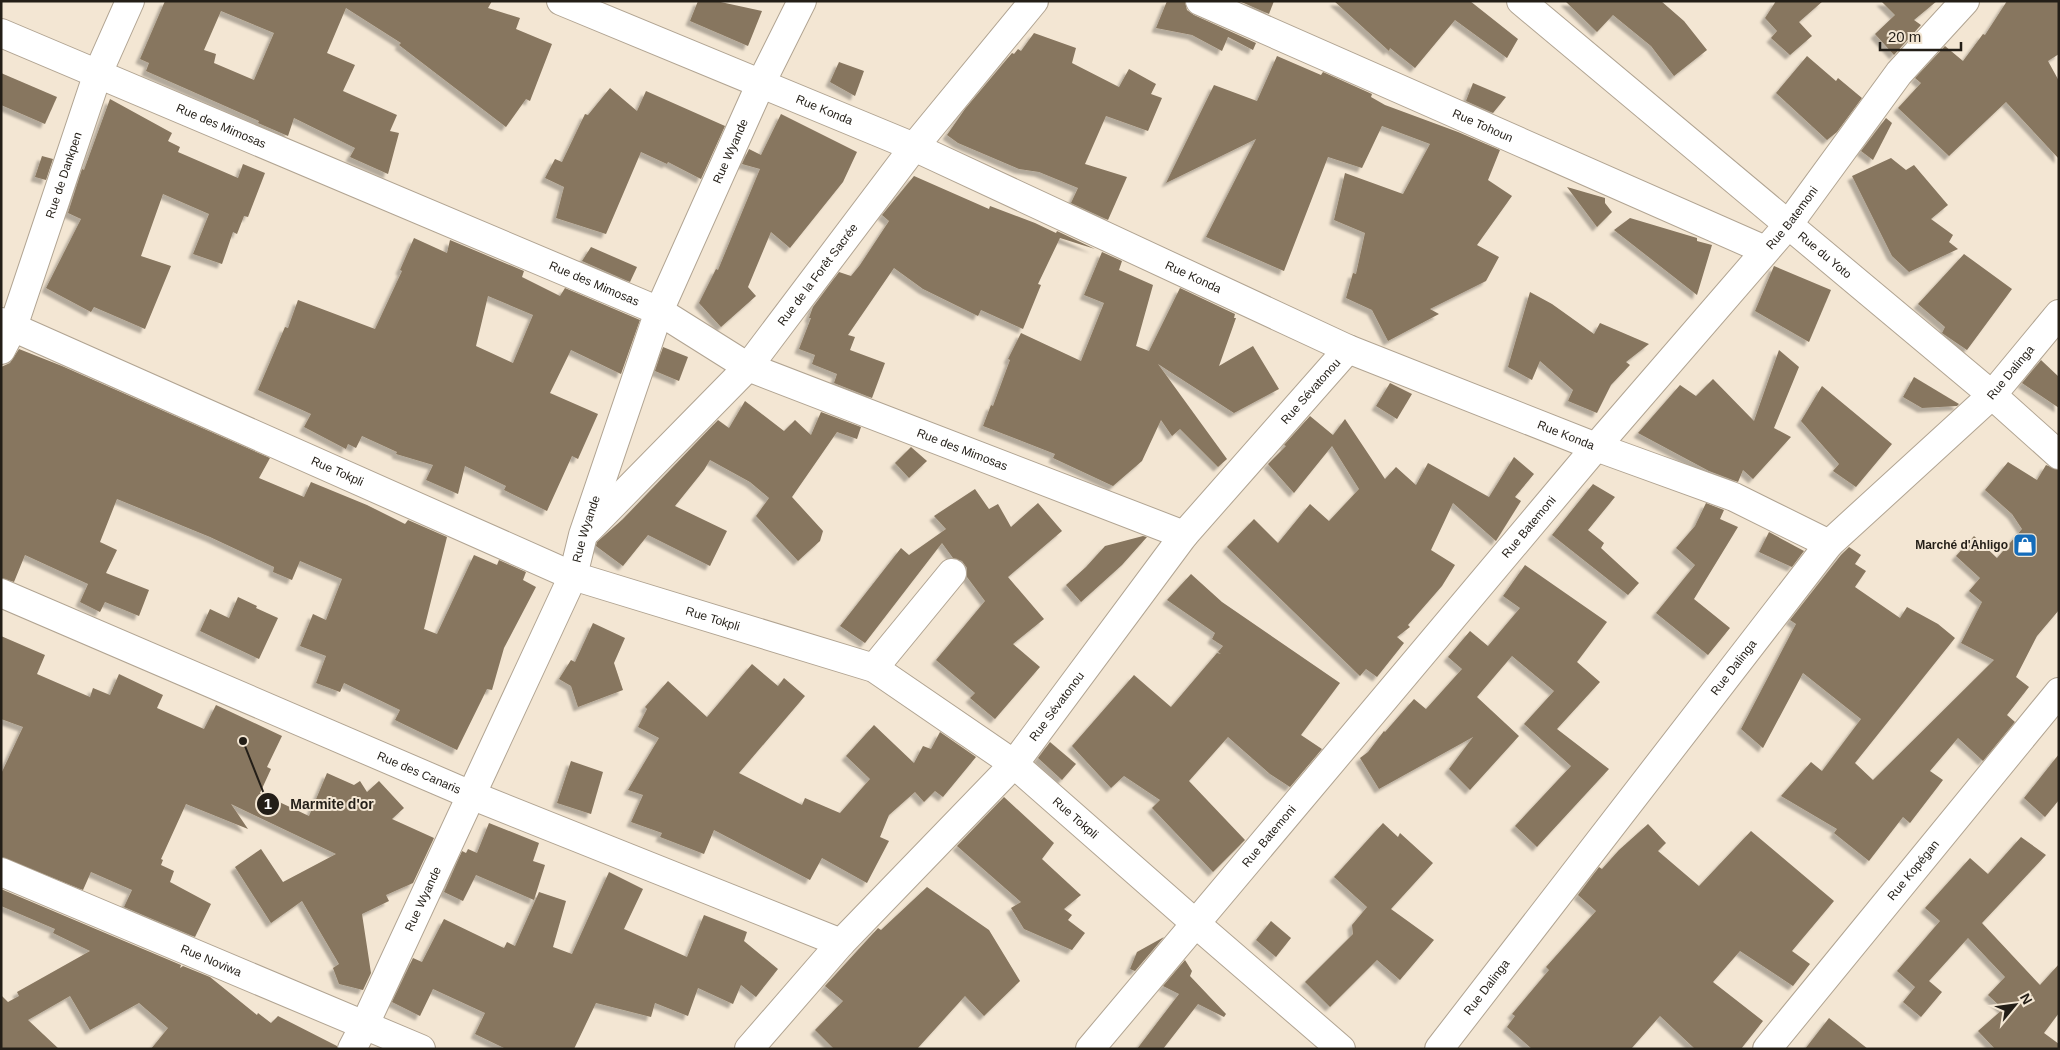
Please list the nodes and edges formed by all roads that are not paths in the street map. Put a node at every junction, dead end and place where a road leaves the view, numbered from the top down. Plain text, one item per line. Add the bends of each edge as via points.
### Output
1 (130, 1) edge
2 (561, 1) edge
3 (802, 1) edge
4 (1034, 1) edge
5 (1200, 1) edge
6 (1521, 1) edge
7 (1966, 1) edge
8 (1, 33) edge
9 (98, 73) junction
10 (761, 83) junction
11 (914, 147) junction
12 (1788, 225) junction
13 (1765, 250) junction
14 (659, 311) junction
15 (2059, 314) edge
16 (5, 333) edge
17 (1348, 349) junction
18 (748, 367) junction
19 (1992, 395) junction
20 (1596, 447) junction
21 (2059, 455) edge
22 (584, 534) junction
23 (1184, 535) junction
24 (1829, 544) junction
25 (952, 573) dead end
26 (573, 576) junction
27 (1, 593) edge
28 (874, 668) junction
29 (2059, 692) edge
30 (1014, 764) junction
31 (470, 795) junction
32 (1, 872) edge
33 (1194, 923) junction
34 (841, 943) junction
35 (366, 1024) junction
36 (352, 1049) edge
37 (421, 1049) edge
38 (748, 1049) edge
39 (1090, 1049) edge
40 (1341, 1049) edge
41 (1439, 1049) edge
42 (1767, 1049) edge

1 - 9 street, Rue de Dankpen
2 - 10 street, Rue Konda
3 - 10 street, Rue Wyande
4 - 11 street, Rue de la Forêt Sacrée
5 - 13 street, Rue Tohoun
6 - 12 street, Rue du Yoto
7 - 12 street, Rue Batemoni via 1899,73
8 - 9 street, Rue des Mimosas
9 - 14 street, Rue des Mimosas
9 - 16 street, Rue de Dankpen
10 - 11 street, Rue Konda
10 - 14 street, Rue Wyande
11 - 17 street, Rue Konda
11 - 18 street, Rue de la Forêt Sacrée
12 - 13 street, Rue Batemoni
12 - 19 street, Rue du Yoto
13 - 20 street, Rue Batemoni
14 - 18 street, Rue des Mimosas
14 - 22 street, Rue Wyande
15 - 19 street, Rue Dalinga
16 - 26 street, Rue Tokpli
17 - 20 street, Rue Konda
17 - 23 street, Rue Sévatonou
18 - 22 street, Rue de la Forêt Sacrée
18 - 23 street, Rue des Mimosas
19 - 21 street, Rue du Yoto
19 - 24 street, Rue Dalinga
20 - 24 street, Rue Konda via 1734,497
20 - 33 street, Rue Batemoni
22 - 26 street, Rue Wyande
23 - 30 street, Rue Sévatonou
24 - 41 street, Rue Dalinga
25 - 28 street
26 - 28 street, Rue Tokpli
26 - 31 street, Rue Wyande
27 - 31 street, Rue des Canaris
28 - 30 street, Rue Tokpli
29 - 42 street, Rue Kopégan
30 - 33 street, Rue Tokpli
30 - 34 street, Rue Sévatonou
31 - 34 street, Rue des Canaris
31 - 35 street, Rue Wyande
32 - 35 street, Rue Noviwa
33 - 39 street, Rue Batemoni
33 - 40 street, Rue Tokpli
34 - 38 street, Rue Sévatonou
35 - 36 street, Rue Wyande
35 - 37 street, Rue Noviwa

